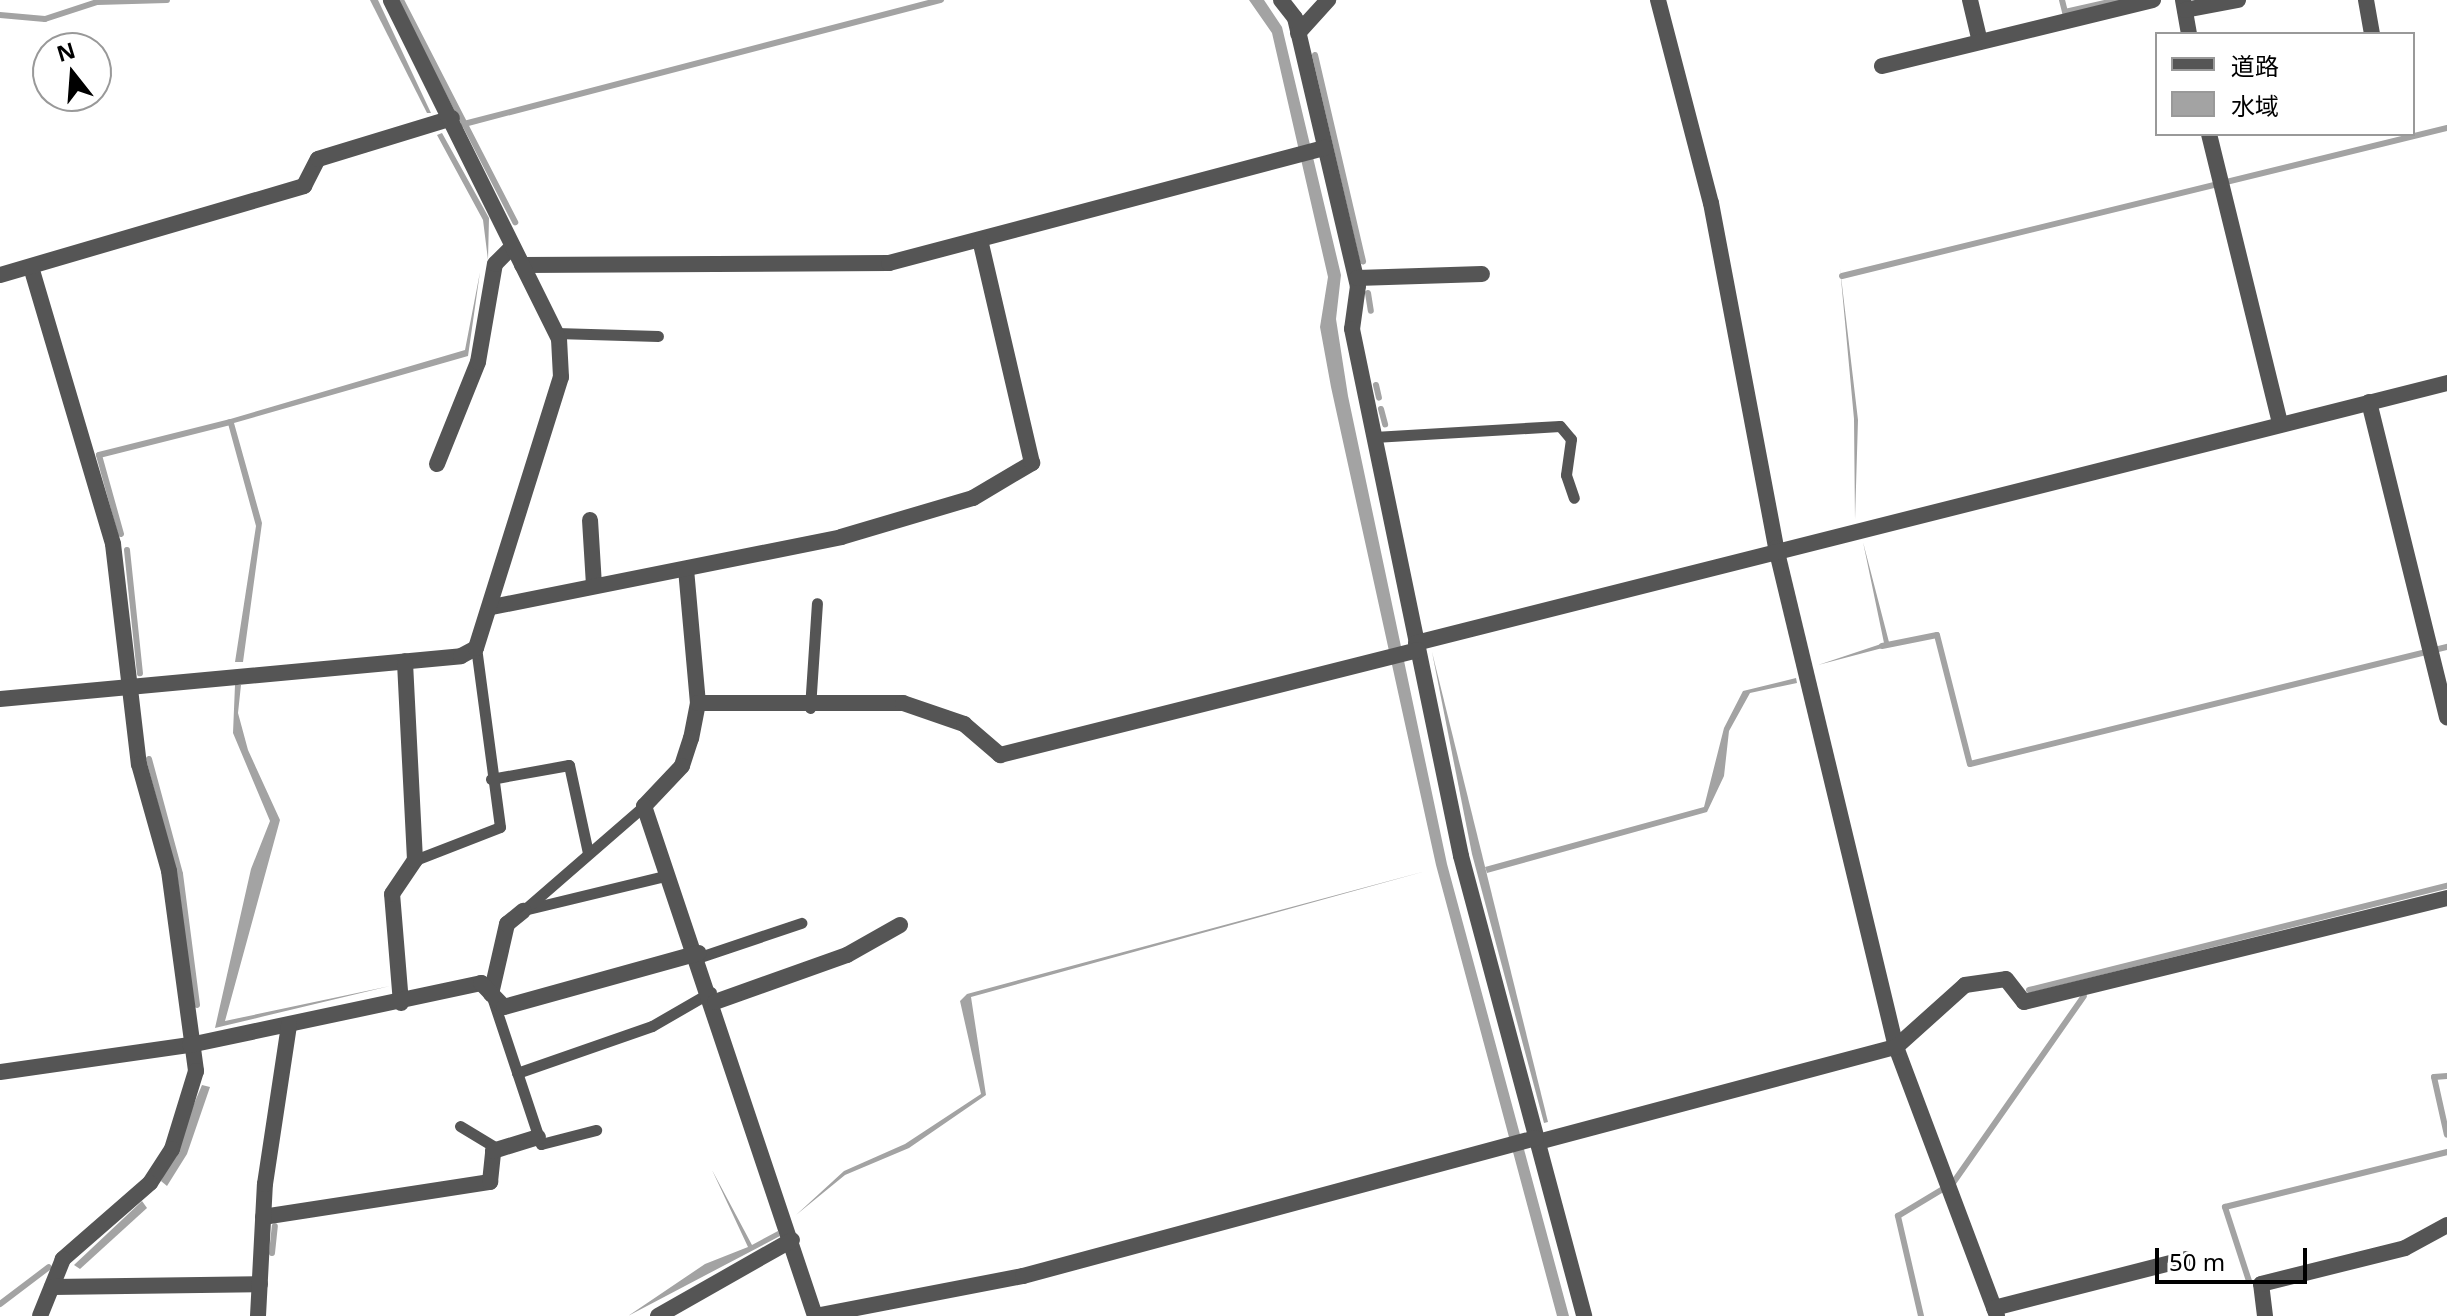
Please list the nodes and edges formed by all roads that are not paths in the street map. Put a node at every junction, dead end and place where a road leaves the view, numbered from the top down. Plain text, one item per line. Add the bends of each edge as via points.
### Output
1 (391, 0) edge
2 (1281, 0) edge
3 (1328, 0) edge
4 (1658, 0) edge
5 (1970, 0) edge
6 (2153, 0) edge
7 (2238, 0) edge
8 (2366, 0) edge
9 (2184, 5) edge
10 (2189, 32) edge
11 (2372, 32) edge
12 (1298, 33) junction
13 (1980, 42) junction
14 (1882, 66) dead end
15 (452, 118) junction
16 (2209, 136) edge
17 (1320, 150) junction
18 (980, 240) junction
19 (513, 246) junction
20 (495, 264) junction
21 (477, 265) dead end
22 (522, 265) junction
23 (31, 267) junction
24 (1482, 274) dead end
25 (0, 275) edge
26 (1357, 278) junction
27 (556, 333) junction
28 (658, 336) dead end
29 (2447, 383) edge
30 (2369, 402) junction
31 (2280, 424) junction
32 (1374, 437) junction
33 (437, 464) dead end
34 (1574, 498) dead end
35 (590, 520) dead end
36 (1776, 548) junction
37 (686, 569) junction
38 (594, 585) junction
39 (817, 603) dead end
40 (492, 607) junction
41 (1417, 646) junction
42 (476, 648) junction
43 (405, 661) junction
44 (132, 685) junction
45 (0, 699) edge
46 (698, 703) junction
47 (810, 708) junction
48 (2447, 717) edge
49 (491, 779) junction
50 (644, 806) junction
51 (588, 853) junction
52 (415, 860) junction
53 (664, 876) junction
54 (2447, 898) edge
55 (523, 911) junction
56 (801, 923) dead end
57 (900, 925) dead end
58 (700, 955) junction
59 (491, 994) junction
60 (713, 997) junction
61 (401, 1003) junction
62 (289, 1025) junction
63 (190, 1045) junction
64 (1896, 1047) junction
65 (0, 1072) edge
66 (517, 1073) junction
67 (460, 1126) dead end
68 (596, 1130) dead end
69 (538, 1137) junction
70 (1534, 1140) junction
71 (498, 1149) junction
72 (263, 1217) junction
73 (2447, 1225) edge
74 (792, 1240) junction
75 (2186, 1259) dead end
76 (260, 1284) junction
77 (52, 1287) junction
78 (1995, 1312) edge
79 (40, 1316) edge
80 (258, 1316) edge
81 (658, 1316) edge
82 (815, 1316) edge
83 (1584, 1316) edge
84 (2265, 1316) edge

1 - 15 street
2 - 12 street
3 - 12 street
4 - 36 street via 1739,327
5 - 13 street
6 - 13 street
7 - 9 street
8 - 11 street
9 - 10 street
12 - 17 street
13 - 14 street
15 - 19 street
15 - 23 street via 318,159 304,186
16 - 31 street
17 - 18 street
17 - 26 street
18 - 22 street via 889,263
18 - 37 street via 1032,463 973,498 841,537
19 - 20 street
19 - 22 street
20 - 21 street
20 - 33 street via 478,362
22 - 27 street
23 - 25 street
23 - 44 street via 113,544
24 - 26 street
26 - 32 street via 1352,329
27 - 28 lane
27 - 40 street via 561,377
29 - 30 street
30 - 31 street
30 - 48 street
31 - 36 street
32 - 34 lane via 1560,426 1571,439 1566,475
32 - 41 street
35 - 38 street
36 - 41 street
36 - 64 street
37 - 38 street
37 - 46 street
38 - 40 street
39 - 47 lane
40 - 42 street
41 - 47 street via 1000,755 964,724 903,703
41 - 70 street via 1461,856
42 - 43 street
42 - 49 lane
43 - 44 street
43 - 52 street
44 - 45 street
44 - 63 street via 139,764 178,927
46 - 47 street
46 - 50 street via 682,766
49 - 51 lane via 569,765
49 - 52 lane via 500,827
50 - 51 lane
50 - 53 street
51 - 55 lane
52 - 61 street via 392,894
53 - 55 lane
53 - 58 street
54 - 64 street via 2024,1002 2006,979 1965,985
55 - 59 street via 507,924
56 - 58 lane
57 - 60 street via 847,955
58 - 59 street via 504,1007
58 - 60 street
59 - 61 street via 481,983
59 - 66 lane
60 - 66 lane via 652,1026
60 - 74 street
61 - 62 street
62 - 63 street
62 - 72 street
63 - 65 street
63 - 77 street via 196,1071 172,1149 150,1183 63,1259
64 - 70 street
64 - 78 street
66 - 69 lane
67 - 71 lane
68 - 69 lane via 541,1144
69 - 71 street
70 - 82 street via 1023,1276
70 - 83 street
71 - 72 street via 490,1182
72 - 76 street
73 - 84 street via 2405,1248 2261,1284
74 - 81 street
74 - 82 street
75 - 78 street
76 - 77 street
76 - 80 street
77 - 79 street

